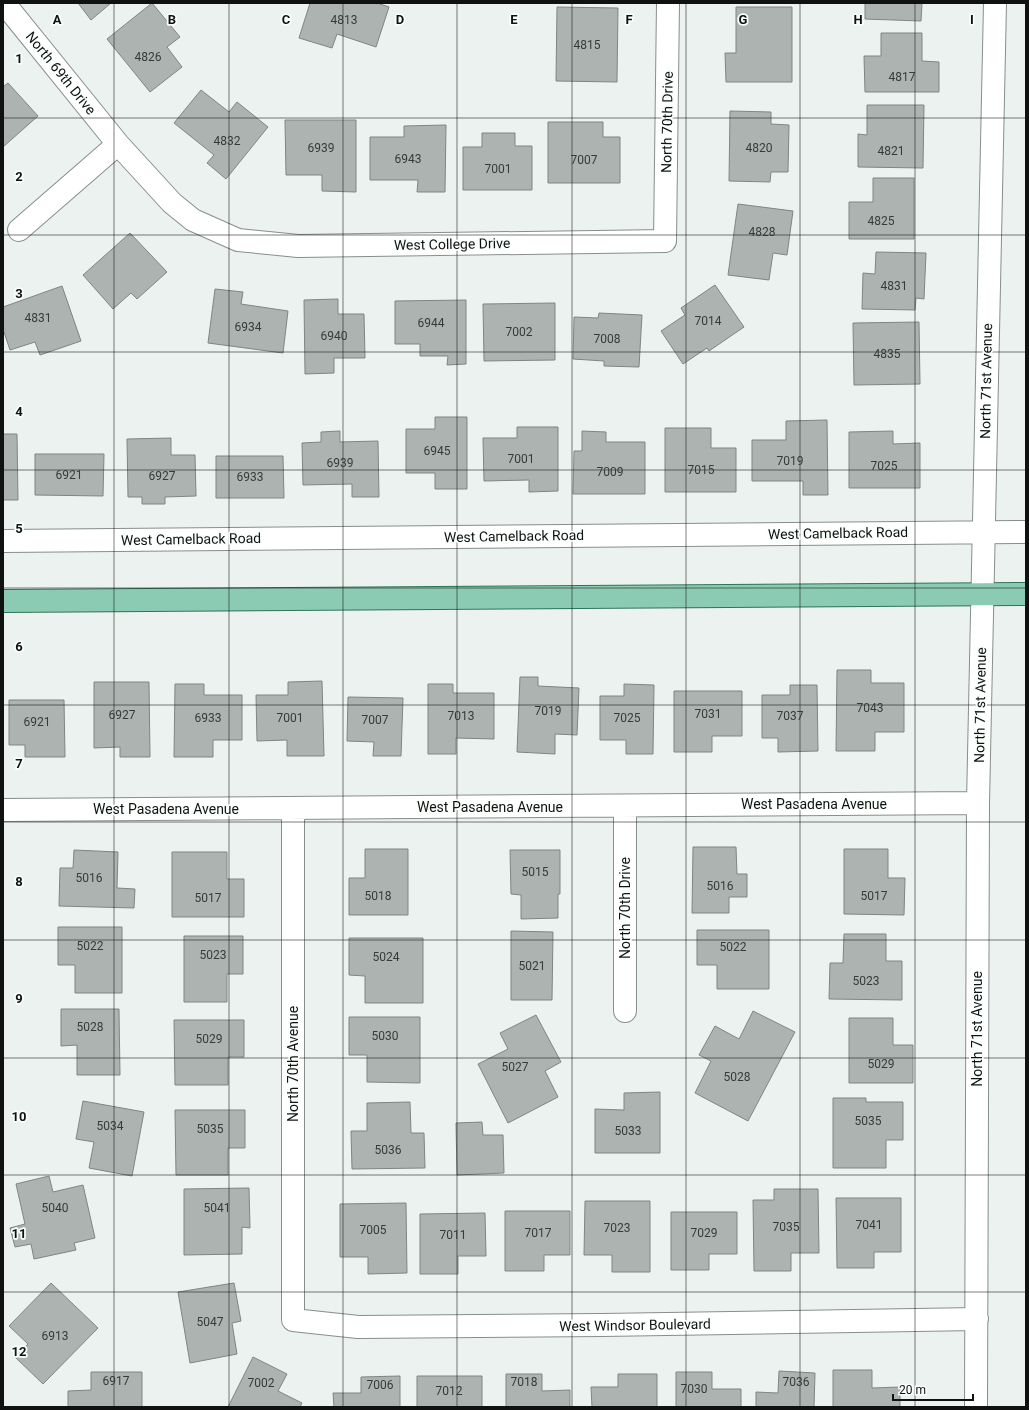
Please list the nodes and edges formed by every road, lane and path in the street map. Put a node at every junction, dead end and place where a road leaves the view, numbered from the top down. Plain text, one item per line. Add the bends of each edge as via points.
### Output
1 (4, 3) edge
2 (668, 3) edge
3 (995, 3) edge
4 (118, 144) junction
5 (19, 230) dead end
6 (238, 240) joint
7 (665, 241) joint
8 (983, 532) junction
9 (1026, 532) edge
10 (3, 541) edge
11 (982, 594) junction
12 (1026, 594) edge
13 (3, 601) edge
14 (978, 803) junction
15 (625, 806) junction
16 (293, 808) junction
17 (3, 810) edge
18 (625, 1011) dead end
19 (977, 1319) junction
20 (293, 1320) joint
21 (976, 1407) edge

1 - 4 street, North 69th Drive
2 - 7 street, North 70th Drive
3 - 8 street, North 71st Avenue
4 - 5 street
4 - 6 street, North 69th Drive via 172,203 193,220
6 - 7 street, West College Drive via 298,246
8 - 9 street, West Camelback Road
8 - 10 street, West Camelback Road
8 - 11 street, North 71st Avenue
11 - 12 main road
11 - 13 main road
11 - 14 street, North 71st Avenue
14 - 15 street, West Pasadena Avenue
14 - 19 street, North 71st Avenue
15 - 16 street, West Pasadena Avenue
15 - 18 street, North 70th Drive
16 - 17 street, West Pasadena Avenue
16 - 20 street, North 70th Avenue
19 - 20 street, West Windsor Boulevard via 358,1327
19 - 21 street, North 71st Avenue

